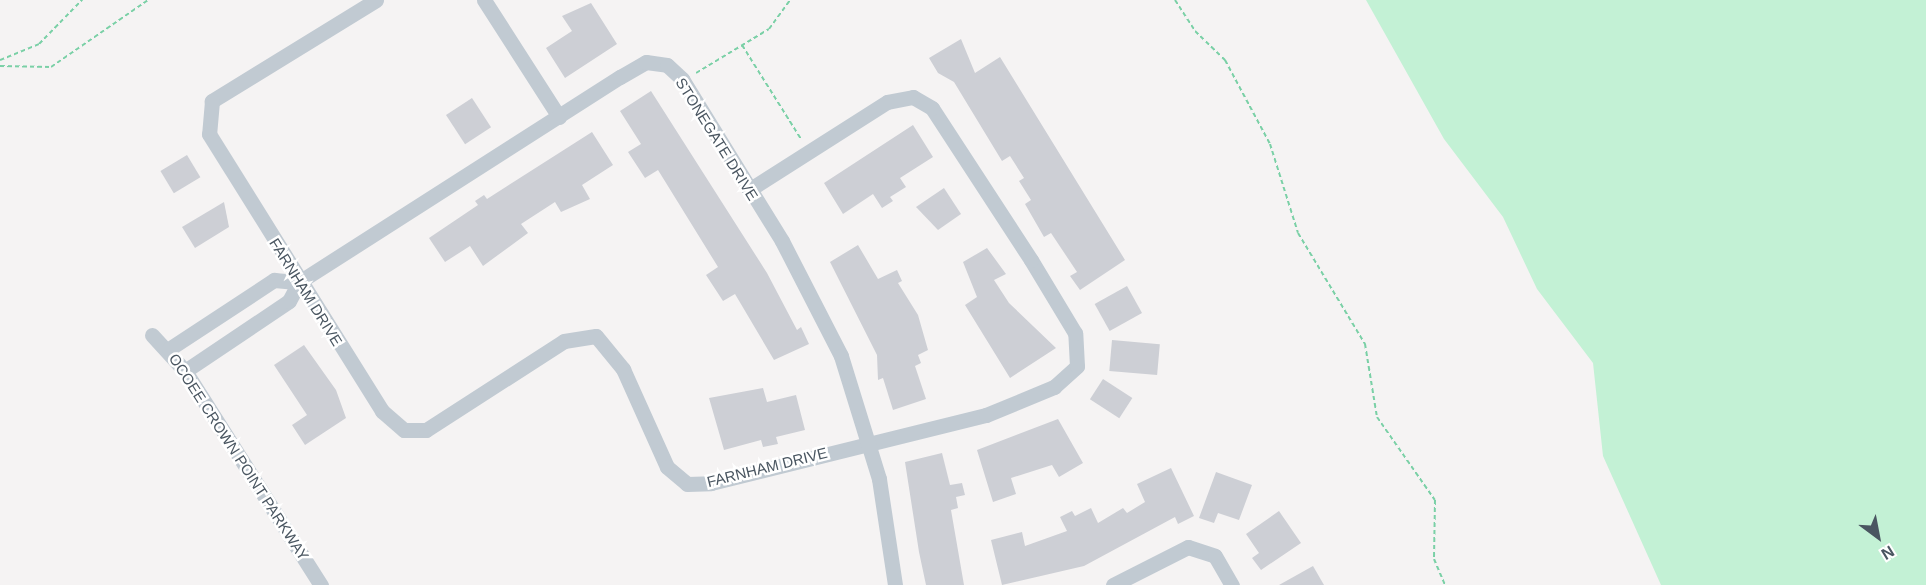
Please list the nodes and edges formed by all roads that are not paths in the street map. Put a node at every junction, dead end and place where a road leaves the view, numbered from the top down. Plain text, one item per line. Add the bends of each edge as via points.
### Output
1 (376, 0) edge
2 (484, 0) edge
3 (559, 117) junction
4 (749, 190) junction
5 (298, 282) junction
6 (152, 334) dead end
7 (169, 348) junction
8 (185, 370) junction
9 (869, 442) junction
10 (321, 585) edge
11 (895, 585) edge
12 (1113, 585) edge
13 (1232, 585) edge

1 - 5 street, FARNHAM DRIVE via 212,101 209,134
2 - 3 street
3 - 4 street, STONEGATE DRIVE via 646,62 667,65 683,81
3 - 5 street, STONEGATE DRIVE
4 - 9 street, STONEGATE DRIVE via 817,303 841,356
4 - 9 street, FARNHAM DRIVE via 887,102 913,96 932,108 1075,333 1077,366 1054,387 986,415
5 - 7 street, STONEGATE DRIVE via 274,280
5 - 8 street, STONEGATE DRIVE via 289,301
5 - 9 street, FARNHAM DRIVE via 382,411 404,430 426,430 564,341 596,336 623,369 667,467 687,484
6 - 7 street, OCOEE CROWN POINT PARKWAY
7 - 8 street, OCOEE CROWN POINT PARKWAY
8 - 10 street, OCOEE CROWN POINT PARKWAY
9 - 11 street, STONEGATE DRIVE
12 - 13 street via 1188,547 1215,556

